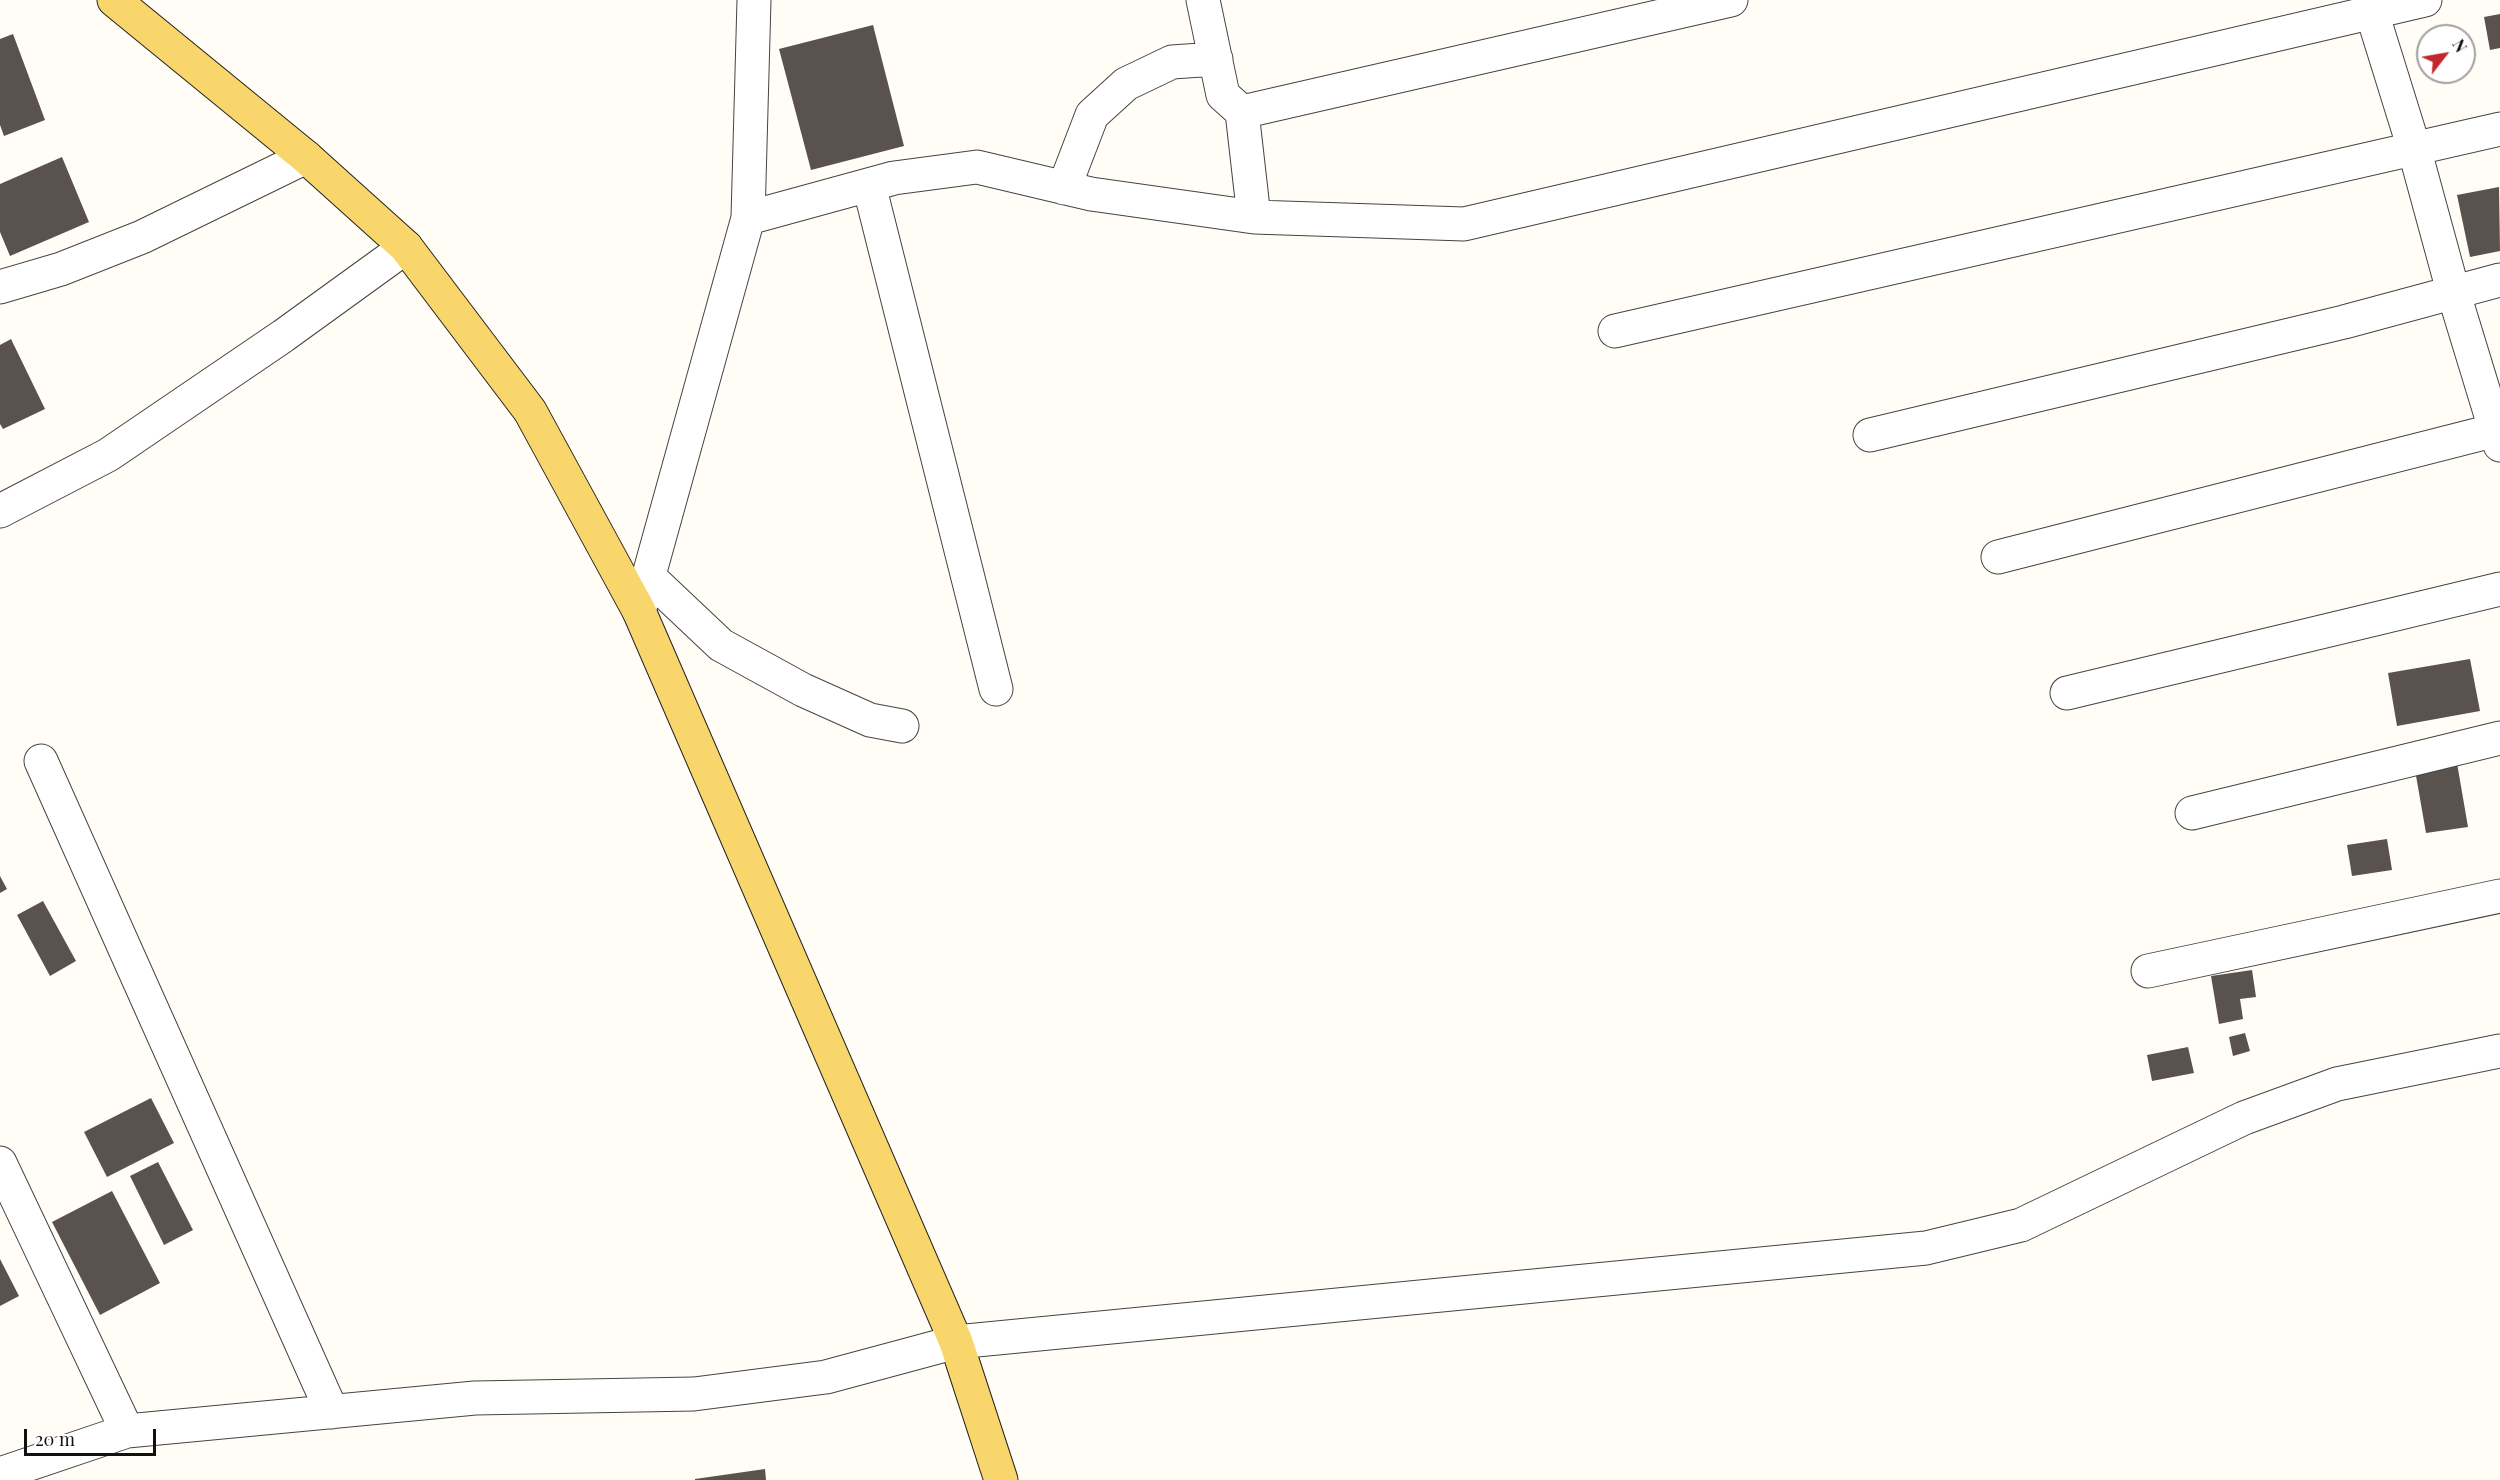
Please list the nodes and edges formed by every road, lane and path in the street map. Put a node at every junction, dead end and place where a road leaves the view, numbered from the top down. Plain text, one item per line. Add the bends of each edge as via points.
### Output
1 (114, 0) edge
2 (754, 0) edge
3 (1203, 0) edge
4 (1731, 0) edge
5 (2425, 0) edge
6 (2369, 7) edge
7 (1216, 59) junction
8 (1242, 112) junction
9 (2500, 129) edge
10 (2414, 148) junction
11 (306, 156) junction
12 (869, 185) junction
13 (1064, 188) junction
14 (1254, 217) junction
15 (748, 218) junction
16 (406, 247) junction
17 (2500, 280) edge
18 (0, 287) edge
19 (2453, 291) junction
20 (1615, 331) dead end
21 (1870, 435) dead end
22 (2499, 435) edge
23 (0, 512) edge
24 (1998, 557) dead end
25 (649, 577) junction
26 (2500, 588) edge
27 (639, 611) junction
28 (996, 689) dead end
29 (2067, 693) dead end
30 (902, 726) dead end
31 (2500, 738) edge
32 (41, 761) dead end
33 (2192, 813) dead end
34 (2500, 896) edge
35 (2148, 971) dead end
36 (2500, 1052) edge
37 (0, 1162) edge
38 (956, 1342) junction
39 (332, 1412) junction
40 (127, 1431) junction
41 (0, 1474) edge
42 (1001, 1480) edge

1 - 11 main road
2 - 15 street
3 - 7 street
4 - 8 street
5 - 6 street
6 - 10 street
6 - 14 street via 1464,224
7 - 8 street via 1223,95
7 - 13 street via 1172,62 1126,84 1092,116
8 - 14 street
9 - 10 street
10 - 19 street
10 - 20 street
11 - 16 main road
11 - 18 street via 142,237 61,269
12 - 13 street via 977,167
12 - 15 street
12 - 28 street
13 - 14 street
15 - 25 street
16 - 23 street via 108,455
16 - 27 main road via 530,411
17 - 19 street
19 - 21 street via 2343,322
19 - 22 street
22 - 24 street
25 - 27 street
25 - 30 street via 721,645 870,720
26 - 29 street
27 - 38 main road
31 - 33 street
32 - 39 street
34 - 35 street
36 - 38 street via 2337,1084 2244,1118 2021,1225 1926,1248
37 - 40 street
38 - 39 street via 826,1377 694,1394 475,1398
38 - 42 main road
39 - 40 street
40 - 41 street

